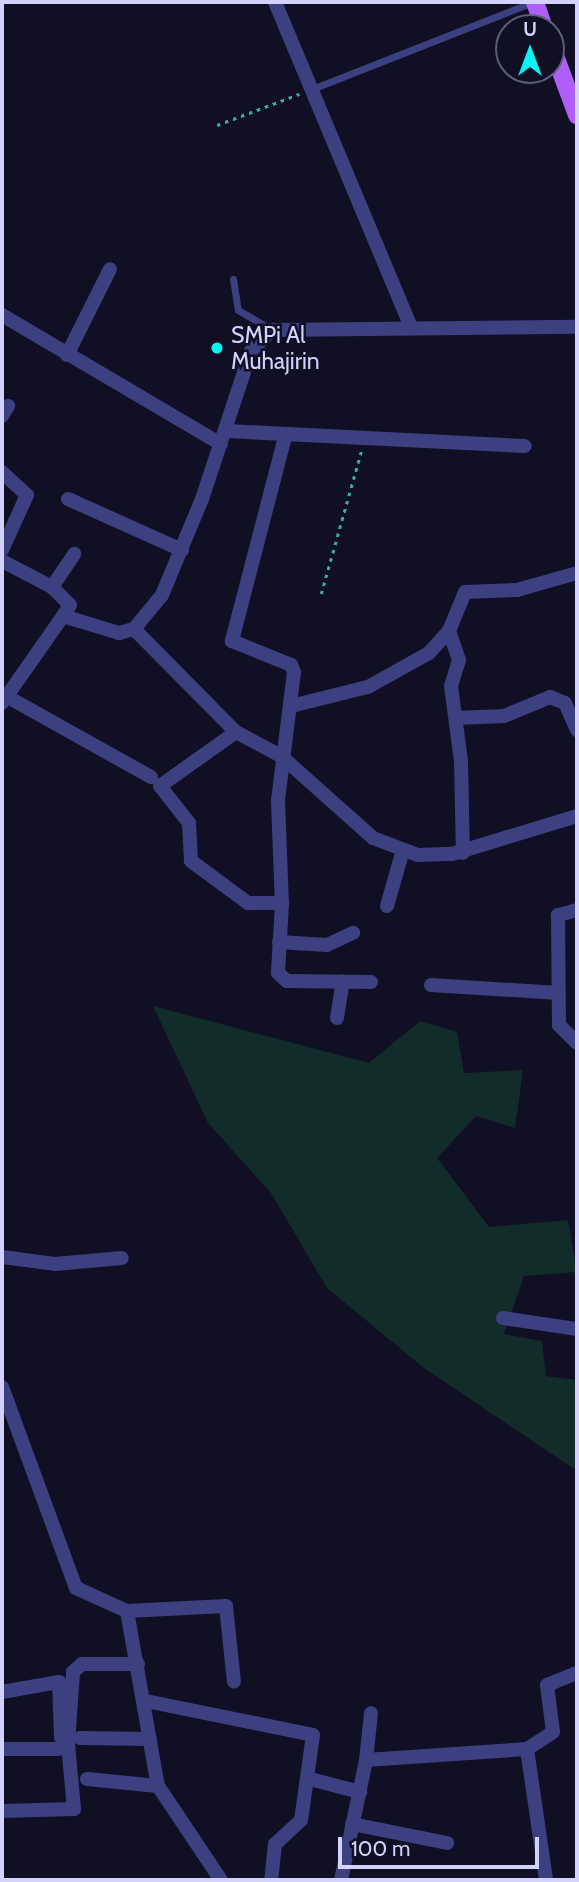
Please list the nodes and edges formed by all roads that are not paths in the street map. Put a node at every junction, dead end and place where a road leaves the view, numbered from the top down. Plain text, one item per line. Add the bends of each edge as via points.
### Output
1 (275, 2) edge
2 (534, 2) edge
3 (565, 83) edge
4 (309, 90) junction
5 (577, 115) edge
6 (110, 270) dead end
7 (233, 279) dead end
8 (2, 315) edge
9 (410, 325) junction
10 (577, 327) edge
11 (272, 330) junction
12 (67, 355) junction
13 (285, 437) junction
14 (224, 438) junction
15 (526, 446) dead end
16 (2, 472) edge
17 (68, 499) dead end
18 (2, 550) edge
19 (182, 550) junction
20 (74, 554) dead end
21 (2, 561) edge
22 (577, 573) edge
23 (52, 587) junction
24 (63, 616) junction
25 (134, 629) junction
26 (449, 631) junction
27 (4, 699) edge
28 (291, 706) junction
29 (456, 718) junction
30 (577, 730) edge
31 (236, 732) junction
32 (281, 756) junction
33 (151, 777) dead end
34 (577, 816) edge
35 (402, 850) junction
36 (463, 853) junction
37 (282, 903) junction
38 (387, 906) dead end
39 (577, 910) edge
40 (353, 933) dead end
41 (279, 942) junction
42 (343, 981) junction
43 (371, 982) dead end
44 (431, 985) dead end
45 (559, 993) junction
46 (337, 1018) dead end
47 (577, 1043) edge
48 (2, 1257) edge
49 (122, 1258) dead end
50 (503, 1318) dead end
51 (577, 1329) edge
52 (2, 1387) edge
53 (127, 1611) junction
54 (138, 1664) junction
55 (577, 1673) edge
56 (234, 1682) dead end
57 (2, 1692) edge
58 (146, 1701) junction
59 (371, 1713) dead end
60 (150, 1739) junction
61 (74, 1741) junction
62 (2, 1749) edge
63 (527, 1749) junction
64 (366, 1760) junction
65 (87, 1779) dead end
66 (310, 1779) junction
67 (158, 1786) junction
68 (360, 1792) junction
69 (2, 1811) edge
70 (352, 1824) junction
71 (447, 1843) dead end
72 (221, 1880) edge
73 (271, 1880) edge
74 (341, 1880) edge
75 (546, 1880) edge

1 - 4 street
2 - 4 lane
3 - 5 main road
4 - 9 street
6 - 12 street
7 - 11 lane via 238,310
8 - 12 street
9 - 10 street
9 - 11 street
11 - 14 street via 251,351
12 - 14 street
13 - 14 street
13 - 15 street
13 - 28 street via 232,640 293,667
14 - 19 street
16 - 18 street via 27,496
17 - 19 street
19 - 25 street via 162,595
20 - 23 street
21 - 23 street
22 - 26 street via 517,590 465,592
23 - 24 street via 71,605
24 - 25 street via 114,633
24 - 27 street
25 - 31 street
26 - 28 street via 429,653 388,678
26 - 29 street via 459,660 451,686
27 - 33 street
28 - 32 street
29 - 30 street via 504,716 550,697 565,703
29 - 36 street
31 - 32 street
31 - 37 street via 160,786 189,822 191,861 248,903
32 - 35 street via 349,822
32 - 37 street
34 - 36 street
35 - 36 street
35 - 38 street
37 - 41 street
39 - 45 street via 558,914
40 - 41 street via 327,944
41 - 42 street via 281,978
42 - 43 street
42 - 46 street
44 - 45 street
45 - 47 street via 559,1025
48 - 49 street via 55,1265
50 - 51 street
52 - 53 street via 76,1588
53 - 54 street
53 - 56 street via 226,1606
54 - 58 street
54 - 61 street via 76,1667
55 - 63 street via 547,1685 553,1732
57 - 61 street via 59,1682 61,1737
58 - 60 street
58 - 66 street via 309,1732 314,1741
59 - 64 street
60 - 61 street
60 - 67 street
61 - 62 street via 58,1749
61 - 69 street via 74,1809
63 - 64 street
63 - 75 street
64 - 68 street
65 - 67 street
66 - 68 street
66 - 73 street via 301,1820 275,1844
67 - 72 street
68 - 70 street
70 - 71 street
70 - 74 street

